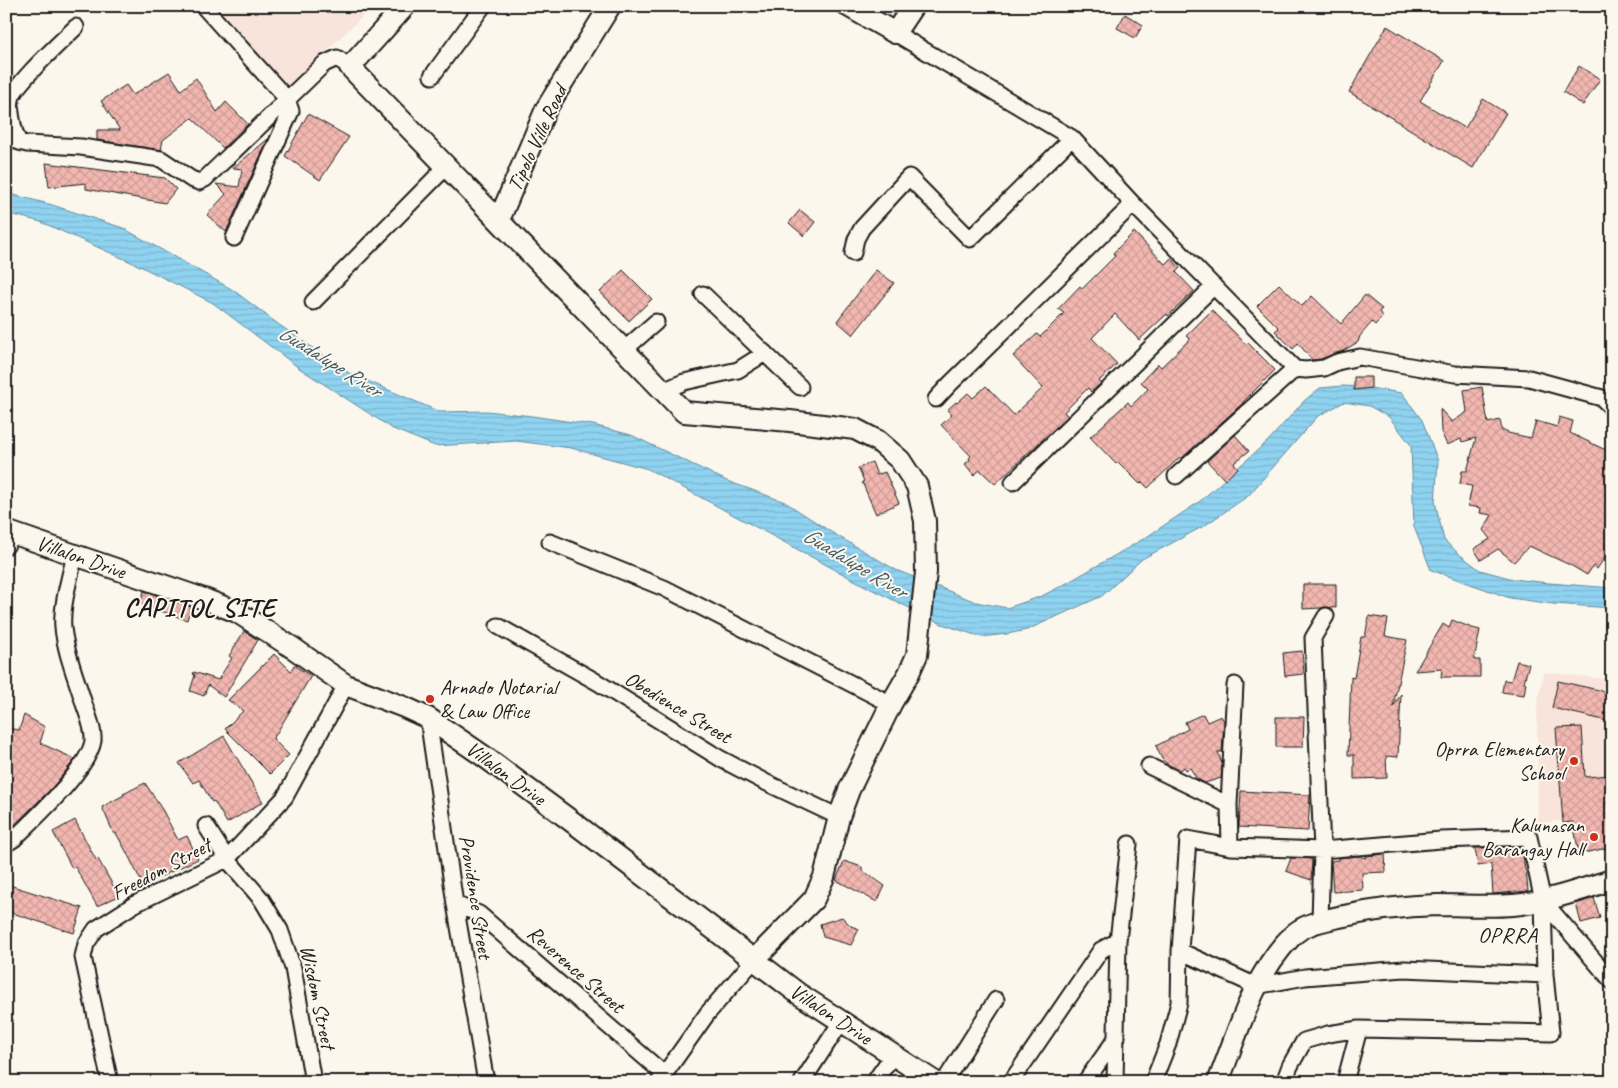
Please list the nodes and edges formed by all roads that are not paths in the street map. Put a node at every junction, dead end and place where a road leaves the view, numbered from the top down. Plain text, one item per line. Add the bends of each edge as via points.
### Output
1 (203, 6) edge
2 (406, 6) edge
3 (483, 6) edge
4 (610, 6) edge
5 (848, 6) edge
6 (913, 6) edge
7 (76, 27) dead end
8 (895, 33) junction
9 (350, 67) junction
10 (432, 76) dead end
11 (287, 99) junction
12 (1072, 138) junction
13 (446, 167) junction
14 (1133, 204) junction
15 (499, 220) junction
16 (234, 238) dead end
17 (853, 254) dead end
18 (1214, 286) junction
19 (703, 294) dead end
20 (312, 302) dead end
21 (656, 322) dead end
22 (624, 350) junction
23 (765, 352) junction
24 (1295, 369) junction
25 (800, 387) dead end
26 (663, 392) junction
27 (936, 398) dead end
28 (1612, 409) edge
29 (1176, 476) dead end
30 (1013, 482) dead end
31 (8, 537) edge
32 (550, 542) dead end
33 (74, 555) junction
34 (1326, 616) dead end
35 (498, 626) dead end
36 (346, 685) junction
37 (1235, 685) dead end
38 (891, 704) junction
39 (428, 718) junction
40 (1149, 766) dead end
41 (1229, 805) junction
42 (839, 817) junction
43 (206, 826) dead end
44 (6, 844) edge
45 (1129, 844) dead end
46 (1230, 847) junction
47 (1322, 850) junction
48 (227, 859) junction
49 (1612, 880) edge
50 (1543, 901) junction
51 (455, 904) junction
52 (1320, 921) junction
53 (1118, 941) junction
54 (1180, 951) junction
55 (754, 960) junction
56 (1545, 975) junction
57 (1612, 981) edge
58 (1256, 986) junction
59 (996, 1000) dead end
60 (841, 1022) junction
61 (1359, 1029) junction
62 (1116, 1037) junction
63 (893, 1054) junction
64 (662, 1078) edge
65 (110, 1082) edge
66 (313, 1082) edge
67 (486, 1082) edge
68 (802, 1082) edge
69 (874, 1082) edge
70 (935, 1082) edge
71 (944, 1082) edge
72 (1011, 1082) edge
73 (1085, 1082) edge
74 (1115, 1082) edge
75 (1153, 1082) edge
76 (1218, 1082) edge
77 (1284, 1082) edge
78 (1345, 1082) edge

1 - 11 street
2 - 9 street
3 - 10 street
4 - 15 street, Tipolo Ville Road via 546,109
5 - 8 street
6 - 8 street
7 - 11 street via 19,85 10,99 14,134 19,142 161,159 199,182
8 - 12 street
9 - 11 street via 337,58 324,64
9 - 13 street
11 - 16 street via 291,111
12 - 14 street
12 - 17 street via 970,239 909,177 862,228
13 - 15 street
13 - 20 street
14 - 18 street
14 - 27 street
15 - 22 street
18 - 24 street
18 - 30 street
19 - 23 street
21 - 22 street
22 - 26 street
23 - 25 street
23 - 26 street via 738,370 684,382
24 - 28 street via 1324,368 1360,357 1468,376 1529,378 1602,398
24 - 29 street
26 - 38 street via 684,412 855,429 878,441 900,460 917,486 925,521 926,572 917,655
31 - 33 street, Villalon Drive
32 - 38 street via 664,588
33 - 36 street, Villalon Drive via 236,612
33 - 44 street via 62,616 63,628 92,730 92,742 83,763 63,789
34 - 47 street via 1313,638
35 - 42 street, Obedience Street via 721,758
36 - 39 street, Villalon Drive
36 - 48 street, Freedom Street via 286,797
37 - 41 street
38 - 42 street
39 - 51 street, Providence Street
39 - 55 street, Villalon Drive via 516,780
40 - 41 street
41 - 46 street
42 - 55 street via 824,877 814,899
43 - 48 street, Wisdom Street
45 - 53 street
46 - 47 street
46 - 54 street via 1188,839
47 - 50 street via 1441,840 1529,837
47 - 52 street
48 - 65 street, Freedom Street via 136,904 96,929 86,944 83,957
48 - 66 street, Wisdom Street via 262,900 280,930 293,968
49 - 50 street
50 - 52 street via 1512,905 1376,909
50 - 56 street
50 - 57 street
51 - 64 street, Reverence Street via 479,914
51 - 67 street, Providence Street
52 - 58 street via 1292,935
53 - 62 street
53 - 72 street via 1101,950
54 - 58 street
54 - 75 street via 1179,1003
55 - 60 street, Villalon Drive
55 - 64 street via 706,1014
56 - 58 street via 1404,969 1305,977
56 - 61 street via 1551,1033
58 - 76 street
59 - 71 street
60 - 63 street, Villalon Drive
60 - 68 street
61 - 77 street via 1304,1041
61 - 78 street
62 - 73 street
62 - 74 street
63 - 69 street
63 - 70 street, Villalon Drive

